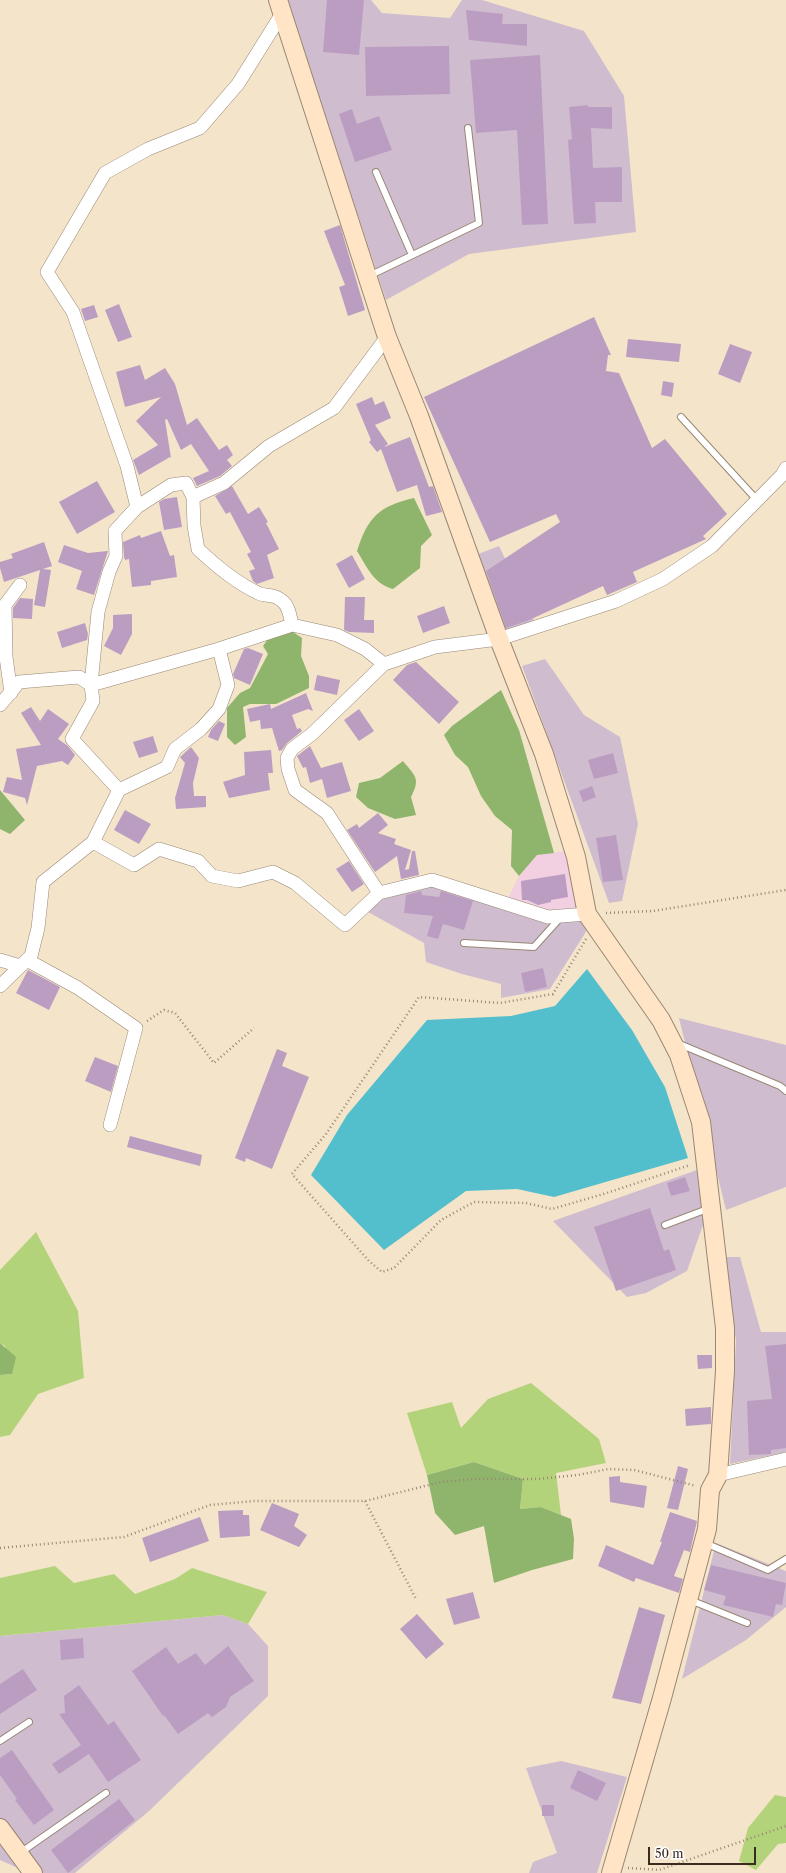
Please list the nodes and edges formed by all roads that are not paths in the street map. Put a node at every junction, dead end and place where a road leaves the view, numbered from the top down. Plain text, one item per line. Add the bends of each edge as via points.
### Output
1 (280, 6) edge
2 (468, 128) dead end
3 (376, 172) dead end
4 (412, 255) junction
5 (367, 276) junction
6 (386, 337) junction
7 (681, 417) dead end
8 (786, 468) edge
9 (193, 497) junction
10 (757, 500) junction
11 (137, 507) junction
12 (20, 584) dead end
13 (292, 625) junction
14 (499, 640) junction
15 (219, 649) junction
16 (384, 664) junction
17 (91, 685) junction
18 (10, 693) junction
19 (0, 706) edge
20 (119, 790) junction
21 (93, 842) junction
22 (379, 893) junction
23 (562, 916) junction
24 (591, 920) junction
25 (464, 943) dead end
26 (0, 960) edge
27 (23, 963) junction
28 (0, 986) edge
29 (672, 1041) junction
30 (786, 1091) edge
31 (110, 1126) dead end
32 (711, 1208) junction
33 (665, 1225) dead end
34 (786, 1459) edge
35 (714, 1482) junction
36 (703, 1542) junction
37 (786, 1559) edge
38 (688, 1599) junction
39 (747, 1623) dead end
40 (29, 1722) dead end
41 (0, 1741) edge
42 (106, 1793) dead end
43 (0, 1828) edge
44 (19, 1854) junction
45 (611, 1870) edge
46 (34, 1873) edge

1 - 5 street
1 - 11 street via 238,84 200,128 148,150 106,172 47,272 73,312 127,466
2 - 4 lane via 480,223
3 - 4 lane
4 - 5 lane
5 - 6 street
6 - 9 street via 334,408 269,446 224,483
6 - 14 street via 419,416
7 - 10 lane
8 - 10 street
9 - 11 street via 186,483 171,486
9 - 13 street via 198,549 236,582 260,595 271,594 282,600 290,613
10 - 14 street via 712,546 663,579 616,601
11 - 17 street via 115,531 116,556 98,612
12 - 18 street via 5,605
13 - 15 street
13 - 16 street via 337,635 365,648
14 - 16 street via 435,647
14 - 24 street via 544,754 576,857
15 - 17 street
15 - 20 street via 228,686 219,709 201,729 175,749 167,767
16 - 22 street via 312,734 292,749 287,758 294,790 327,813
17 - 18 street via 79,677 19,682
17 - 20 street via 93,701 72,739
18 - 19 street
20 - 21 street
21 - 22 street via 134,865 159,849 198,861 212,876 238,881 273,872 296,883 345,925
21 - 27 street via 43,882 38,928 31,956
22 - 23 street via 432,880 548,917
23 - 24 street
23 - 25 lane via 534,946
24 - 29 street via 661,1020
26 - 27 street
27 - 28 street
27 - 31 street via 78,988 136,1028
29 - 30 lane via 780,1086
29 - 32 street via 701,1122
32 - 33 lane
32 - 35 street via 725,1328 725,1371
34 - 35 street
35 - 36 street
36 - 37 lane via 768,1570
36 - 38 street
38 - 39 lane
38 - 45 street via 662,1698
40 - 41 lane
42 - 44 lane
43 - 44 street
44 - 46 street

